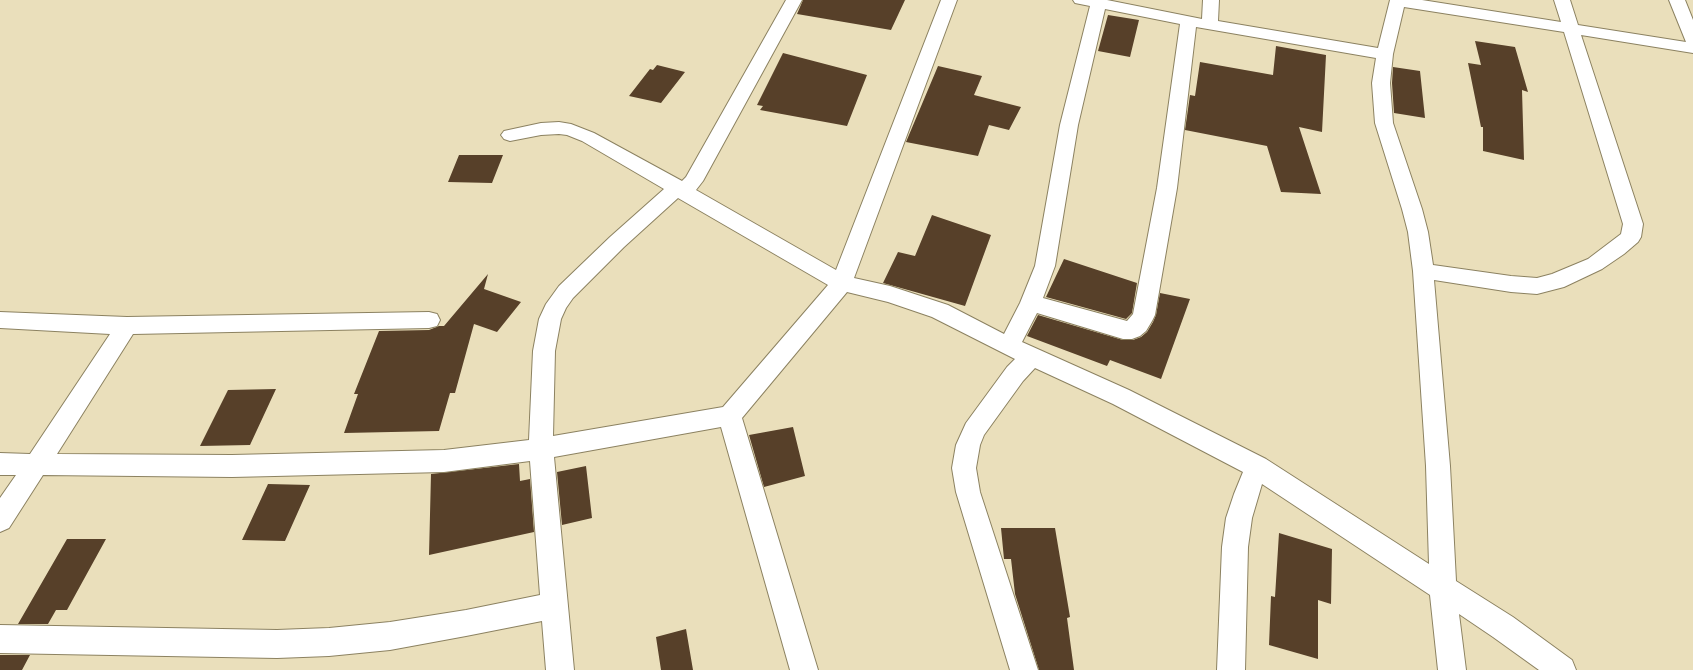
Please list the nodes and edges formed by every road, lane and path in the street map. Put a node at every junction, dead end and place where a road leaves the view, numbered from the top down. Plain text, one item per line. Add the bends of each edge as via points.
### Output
1 (794, 0) edge
2 (948, 0) edge
3 (1212, 0) edge
4 (1398, 0) edge
5 (1562, 0) edge
6 (1093, 1) edge
7 (1683, 5) edge
8 (1189, 20) junction
9 (1210, 25) junction
10 (1570, 28) junction
11 (1693, 40) edge
12 (1693, 48) edge
13 (1385, 54) junction
14 (510, 135) dead end
15 (681, 189) junction
16 (1423, 271) junction
17 (842, 283) junction
18 (1031, 303) junction
19 (0, 320) edge
20 (429, 320) dead end
21 (127, 326) junction
22 (1009, 346) junction
23 (1032, 356) junction
24 (730, 416) junction
25 (541, 449) junction
26 (0, 464) edge
27 (37, 465) junction
28 (1257, 467) junction
29 (0, 520) edge
30 (1443, 588) junction
31 (554, 605) junction
32 (0, 639) edge
33 (560, 670) edge
34 (804, 670) edge
35 (1024, 670) edge
36 (1231, 670) edge
37 (1452, 670) edge
38 (1562, 670) edge

1 - 15 street via 693,181
2 - 17 street
3 - 9 street
4 - 10 street
4 - 13 street
5 - 10 street
6 - 8 street
6 - 18 street via 1045,266
7 - 11 street
8 - 9 street
8 - 18 street via 1167,188 1144,315 1132,330 1123,330
9 - 13 street
10 - 12 street
10 - 16 street via 1633,224 1631,236 1595,264 1557,281 1538,286
13 - 16 street via 1381,83 1384,123 1412,209
14 - 15 street via 541,129 571,130
15 - 17 street
15 - 25 street via 617,242 557,304 550,319 544,351
16 - 30 street via 1438,466
17 - 22 street via 890,294 940,311
17 - 24 street
18 - 22 street
19 - 21 street
20 - 21 street
21 - 27 street
22 - 23 street
23 - 28 street via 1121,397
23 - 35 street via 1015,374 974,430 964,468 968,492
24 - 25 street
24 - 34 street
25 - 27 street via 436,461 232,466
25 - 31 street
26 - 27 street
27 - 29 street
28 - 30 street
28 - 36 street via 1239,518 1235,548
30 - 37 street
30 - 38 street
31 - 32 street via 390,636 329,642 277,644
31 - 33 street

